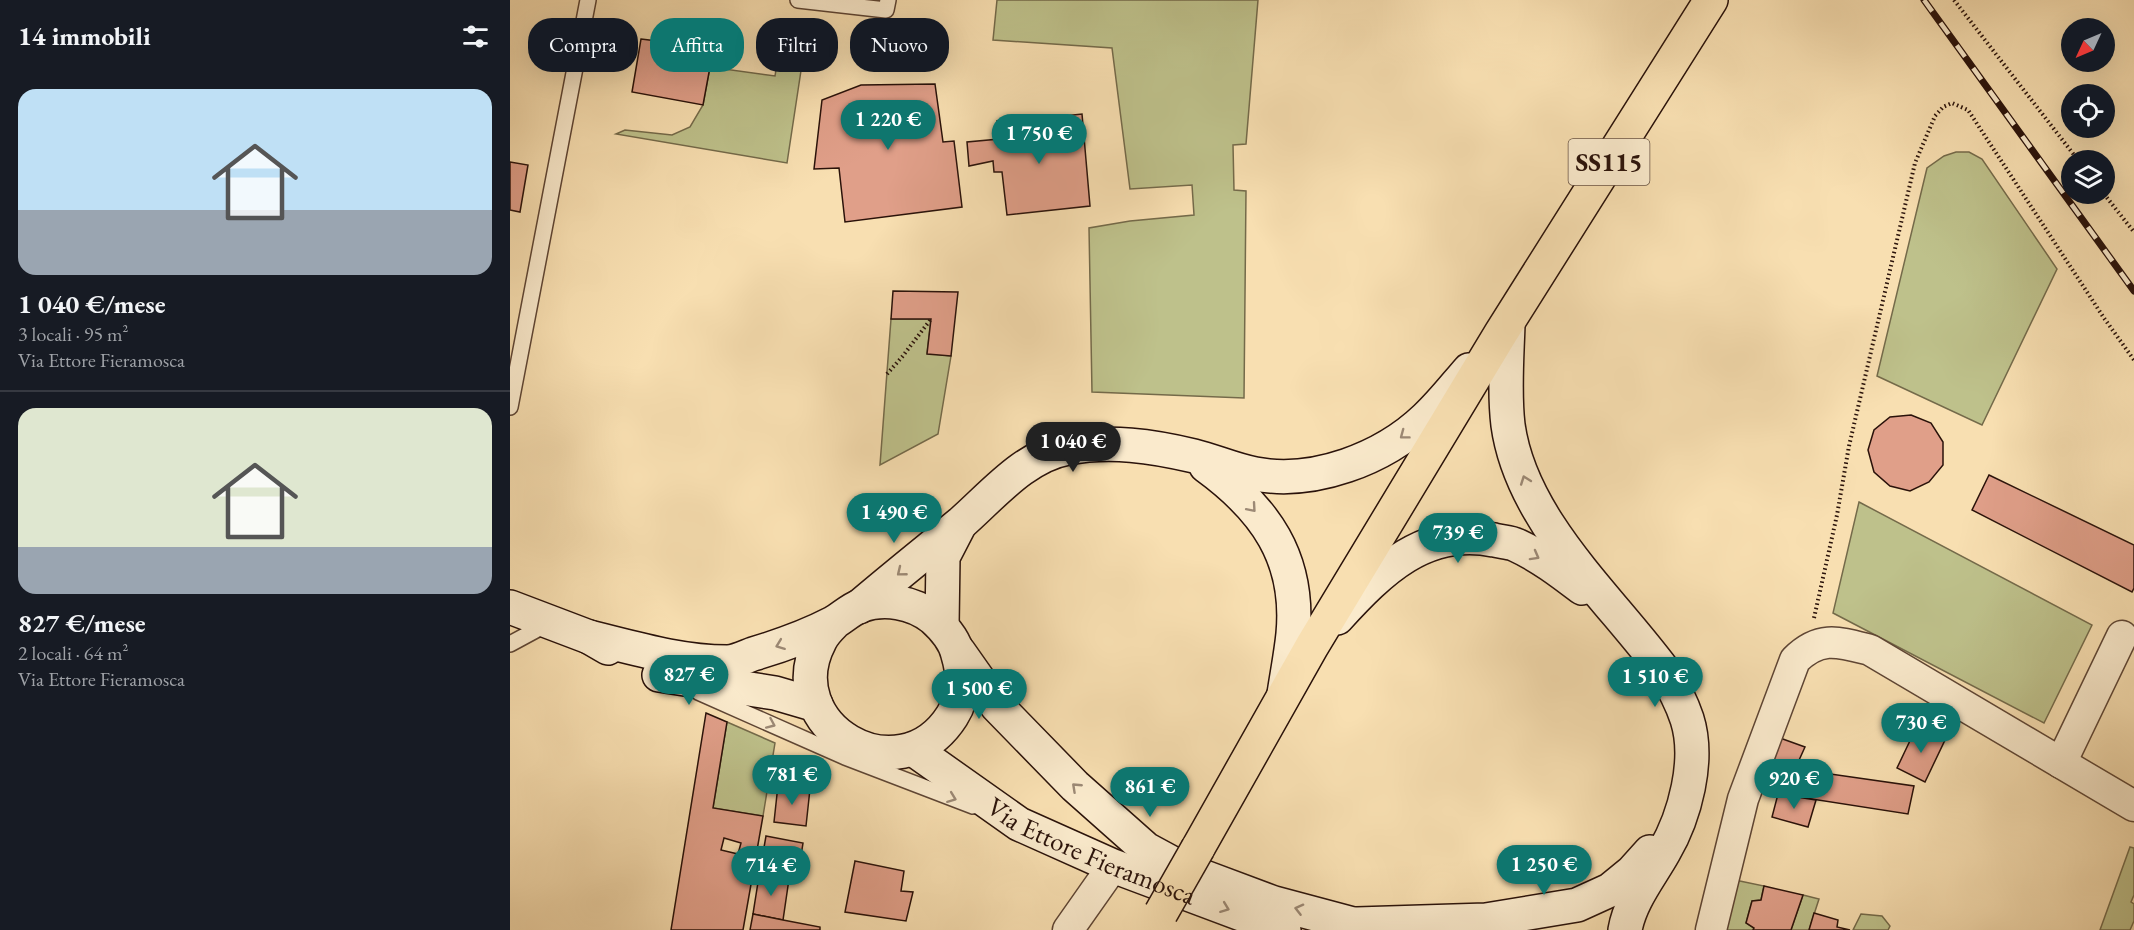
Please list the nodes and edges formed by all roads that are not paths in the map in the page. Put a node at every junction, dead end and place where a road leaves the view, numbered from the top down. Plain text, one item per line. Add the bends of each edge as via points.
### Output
1 (588, 0) edge
2 (798, 0) edge
3 (888, 0) edge
4 (1711, 0) edge
5 (1505, 328) junction
6 (510, 407) edge
7 (1192, 456) junction
8 (962, 522) junction
9 (510, 606) edge
10 (1617, 614) junction
11 (846, 615) junction
12 (550, 622) junction
13 (2122, 636) dead end
14 (589, 637) junction
15 (950, 638) junction
16 (510, 644) edge
17 (1312, 646) junction
18 (660, 675) junction
19 (1284, 696) junction
20 (816, 705) junction
21 (913, 749) junction
22 (2061, 763) junction
23 (2134, 806) edge
24 (1684, 807) junction
25 (1019, 824) junction
26 (1113, 866) junction
27 (1577, 905) junction
28 (1156, 922) edge
29 (1621, 925) edge
30 (1366, 927) edge
31 (1068, 930) edge
32 (1284, 930) edge
33 (1535, 930) edge
34 (1711, 930) edge

1 - 6 lane
2 - 3 lane via 886,10
4 - 5 main road, SS115
5 -> 7 main road via 1426,418 1396,441 1352,464 1287,476 1256,474
10 -> 5 main road via 1552,532 1528,486 1509,426
5 - 17 main road
7 - 8 main road via 1132,444 1066,448 1035,461 1012,477
7 -> 19 main road via 1232,485 1270,530 1282,553 1290,578 1293,610
8 -> 11 main road
8 - 15 main road via 943,557
9 - 12 main road
17 -> 10 main road via 1383,571 1419,548 1474,536 1515,544 1551,564
10 - 24 main road via 1663,670 1688,721 1692,749
11 -> 14 main road via 779,646 729,662 679,657
11 - 15 main road via 876,602 894,602 928,614
11 - 20 main road via 820,640 811,683
12 - 14 main road
12 - 16 lane
13 - 22 street
14 - 18 main road
15 - 21 main road via 962,670 962,690 956,709 930,740
30 -> 15 main road, Via Ettore Fieramosca via 1274,903 1184,869 1146,849 1075,786 997,706
17 - 19 main road
18 - 20 main road via 775,693
18 -> 25 lane via 845,757
19 - 28 main road, bridge
20 - 21 main road via 825,722 856,747 884,753
21 - 25 main road, Via Ettore Fieramosca
22 - 23 street
22 - 34 street via 1870,650 1842,643 1808,648 1795,660 1743,799
24 - 27 main road via 1632,872 1610,890
24 - 29 main road via 1665,850
25 - 26 main road, Via Ettore Fieramosca
26 - 31 street
26 -> 32 main road, Via Ettore Fieramosca
27 - 30 main road, Via Ettore Fieramosca via 1486,920
27 - 33 main road

